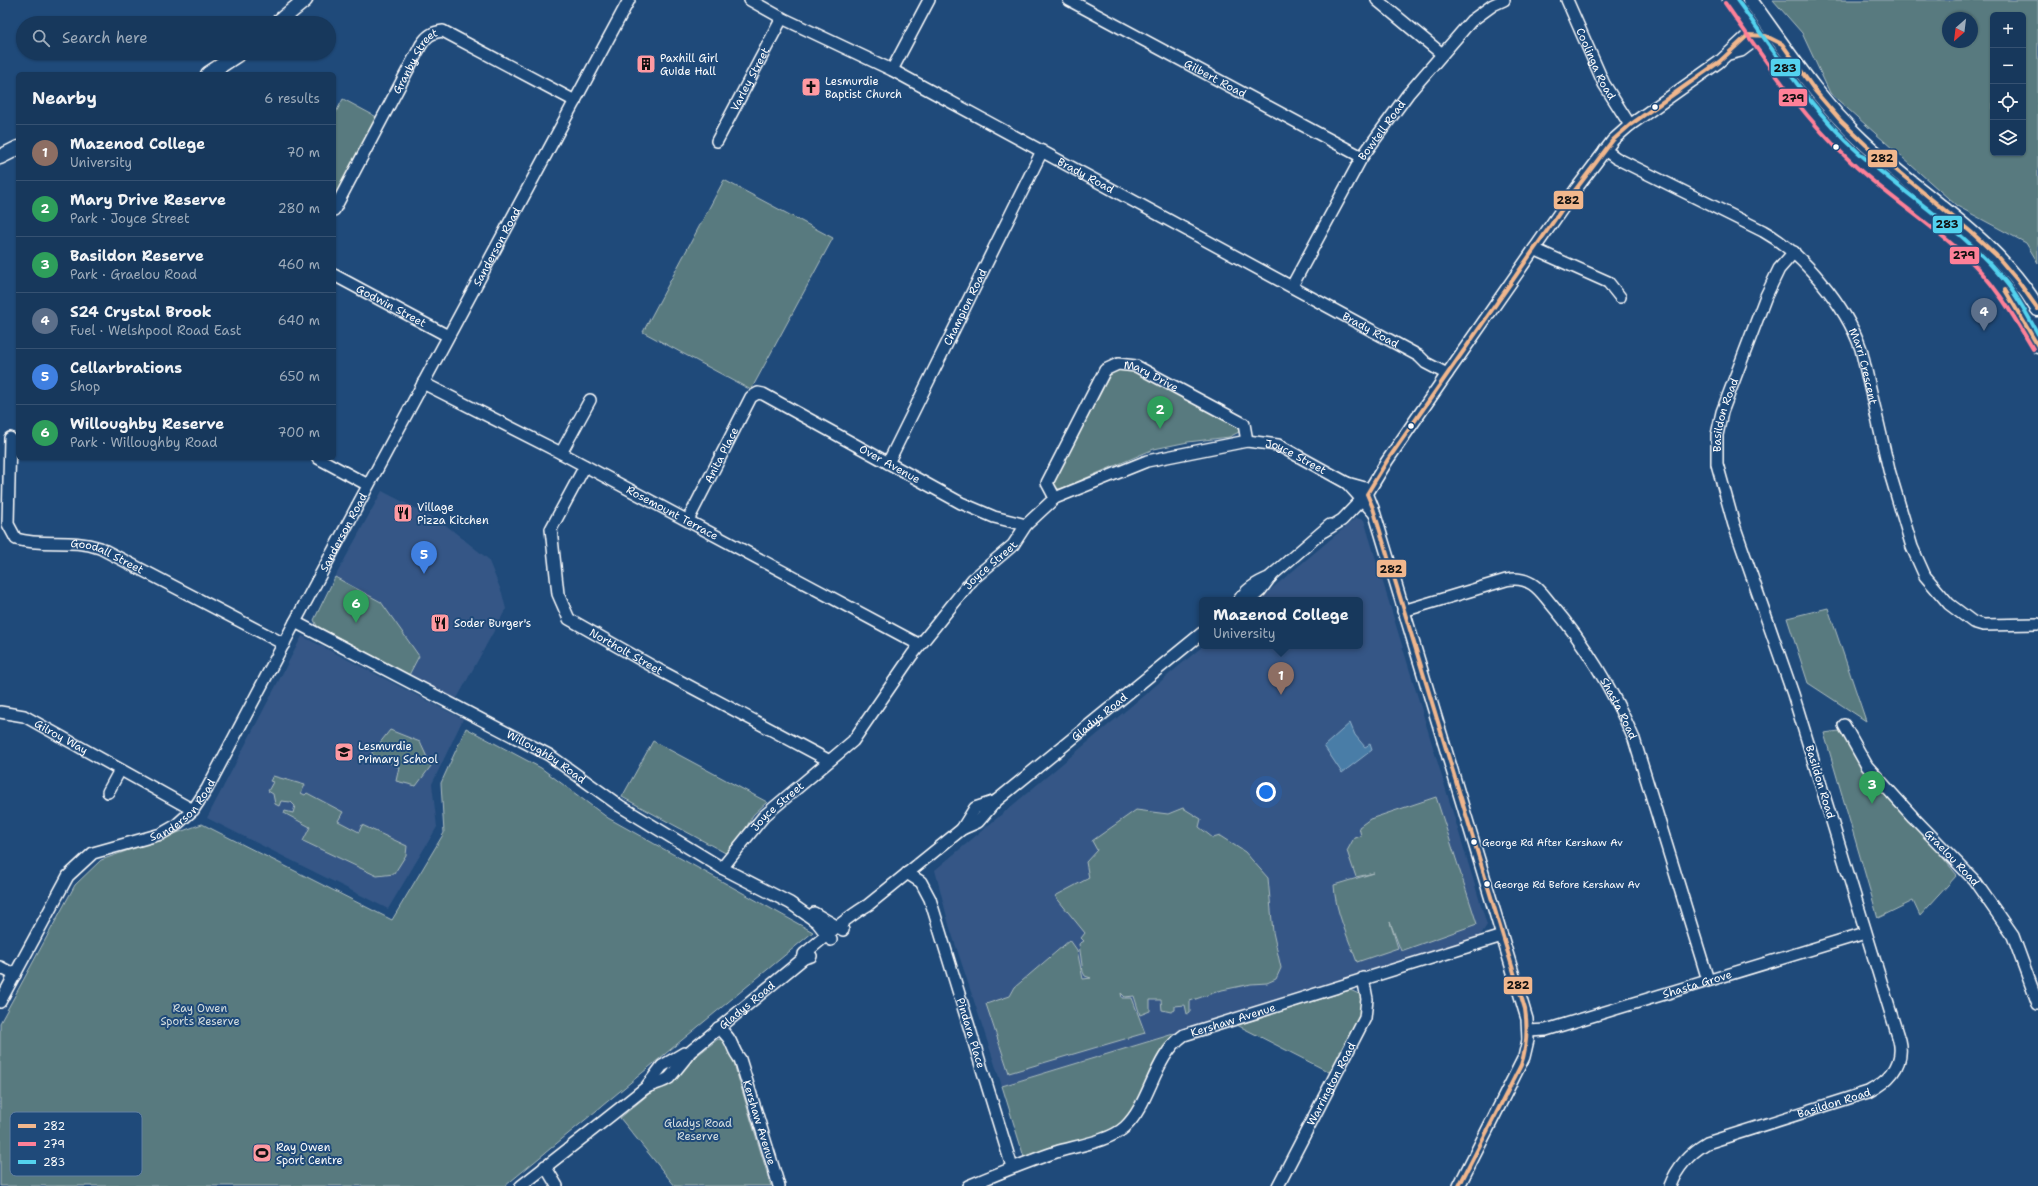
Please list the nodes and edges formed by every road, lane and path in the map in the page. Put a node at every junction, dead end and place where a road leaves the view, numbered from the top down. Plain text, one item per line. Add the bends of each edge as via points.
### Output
1 (305, 0) edge
2 (629, 0) edge
3 (750, 0) edge
4 (929, 0) edge
5 (1069, 0) edge
6 (1377, 0) edge
7 (1504, 0) edge
8 (1567, 0) edge
9 (1730, 0) edge
10 (1743, 0) edge
11 (1750, 0) edge
12 (286, 16) edge
13 (782, 18) junction
14 (1754, 34) junction
15 (1782, 44) junction
16 (1442, 54) junction
17 (229, 60) edge
18 (892, 70) junction
19 (211, 72) edge
20 (574, 101) junction
21 (1630, 125) junction
22 (717, 141) dead end
23 (16, 149) edge
24 (1605, 150) junction
25 (1042, 151) junction
26 (0, 157) edge
27 (1362, 157) junction
28 (1938, 204) junction
29 (336, 206) edge
30 (1534, 249) junction
31 (1794, 252) junction
32 (1985, 267) junction
33 (336, 276) edge
34 (1292, 286) junction
35 (1620, 297) dead end
36 (2038, 309) edge
37 (448, 336) junction
38 (2038, 346) edge
39 (1449, 370) junction
40 (423, 383) junction
41 (758, 393) joint
42 (590, 400) dead end
43 (10, 438) dead end
44 (1247, 441) junction
45 (561, 453) junction
46 (322, 460) edge
47 (888, 463) junction
48 (585, 466) junction
49 (368, 485) junction
50 (1363, 495) junction
51 (1055, 498) junction
52 (688, 520) junction
53 (1026, 525) junction
54 (1272, 576) junction
55 (1241, 597) edge
56 (1253, 597) edge
57 (1403, 611) junction
58 (295, 622) junction
59 (2038, 624) edge
60 (1199, 635) edge
61 (284, 644) junction
62 (920, 645) junction
63 (0, 712) edge
64 (1844, 725) dead end
65 (828, 760) junction
66 (120, 770) junction
67 (108, 792) dead end
68 (193, 810) junction
69 (919, 864) junction
70 (722, 868) junction
71 (907, 873) junction
72 (930, 899) junction
73 (790, 903) junction
74 (841, 928) junction
75 (1865, 933) junction
76 (1502, 936) junction
77 (830, 938) junction
78 (0, 967) edge
79 (15, 974) junction
80 (1363, 978) junction
81 (1708, 980) junction
82 (0, 1002) edge
83 (2038, 1004) edge
84 (729, 1019) junction
85 (718, 1028) junction
86 (1528, 1031) junction
87 (740, 1059) junction
88 (1012, 1167) junction
89 (547, 1169) junction
90 (538, 1176) junction
91 (521, 1186) edge
92 (530, 1186) edge
93 (549, 1186) edge
94 (557, 1186) edge
95 (779, 1186) edge
96 (968, 1186) edge
97 (1278, 1186) edge
98 (1459, 1186) edge
99 (1670, 1186) edge

1 - 12 main road
2 - 20 street, Sanderson Road
3 - 13 street, Brady Road
4 - 18 street
5 - 27 street, Gilbert Road
6 - 16 street
7 - 16 street, Bowtell Road via 1471,21
8 - 21 street, Coolinga Road via 1604,84
9 - 14 main road
10 - 14 main road via 1756,21
11 - 15 main road
13 - 18 street, Brady Road
13 - 22 street, Varley Street
14 - 15 main road
14 - 21 street via 1754,42 1741,51 1729,54
14 - 32 main road via 1795,91 1831,134
15 - 28 main road via 1809,83 1841,121
16 - 27 street, Bowtell Road via 1408,94
17 - 19 main road
18 - 25 street, Brady Road
20 - 29 street, Granby Street via 443,31 434,32 427,36 421,45
20 - 37 street, Sanderson Road
21 - 24 street
23 - 26 main road
24 - 30 street
24 - 31 street, Marri Crescent via 1616,158 1763,231
25 - 34 street, Brady Road
25 - 47 street, Champion Road
27 - 34 street, Bowtell Road
28 - 32 main road via 1948,220 1984,252
28 - 36 main road via 1981,239 2008,267
30 - 35 street via 1608,282
30 - 39 street
31 - 59 street, Marri Crescent via 1833,300 1856,335 1889,470 1912,547 1925,576 1949,604 1973,622 1983,625
31 - 75 street, Basildon Road via 1779,269 1753,330 1720,419 1716,458 1734,525 1793,694
32 - 38 main road via 2012,300
33 - 37 street, Godwin Street
34 - 39 street, Brady Road via 1419,356 1432,357
37 - 40 street, Sanderson Road
39 - 50 street
40 - 45 street, Rosemount Terrace
40 - 49 street, Sanderson Road
41 - 47 street, Over Avenue
41 - 52 street, Anita Place via 752,397
42 - 45 street
43 - 61 street, Goodall Street via 8,524 16,539 30,543 84,543 100,548
44 - 50 street, Joyce Street via 1278,445 1348,483
44 - 51 street, Joyce Street via 1147,461
44 - 51 street, Mary Drive via 1244,424 1136,366 1118,364 1105,370 1047,483
45 - 48 street, Rosemount Terrace
46 - 49 street
47 - 53 street, Over Avenue via 980,511
48 - 52 street, Rosemount Terrace
48 - 65 street, Northolt Street via 551,529 558,594 569,619
49 - 58 street, Sanderson Road
50 - 54 street via 1342,520 1324,531
50 - 57 street, Joyce Street via 1374,513
51 - 53 street, Joyce Street
52 - 62 street, Rosemount Terrace
53 - 62 street, Joyce Street via 1013,545 973,579
54 - 55 street via 1254,584
54 - 56 street
57 - 76 street, Joyce Street
57 - 81 street, Shasta Road via 1506,580 1518,579 1538,588 1567,622 1596,665 1634,739
58 - 61 street, Sanderson Road
58 - 70 street, Willoughby Road via 548,756 620,806
60 - 69 street, Gladys Road via 996,800 978,822 962,829
61 - 68 street, Sanderson Road via 207,789
62 - 65 street, Joyce Street via 853,741
63 - 66 street, Gilroy Way via 24,716
64 - 83 street, Graelou Road via 1867,766 1974,880 2013,936
65 - 70 street, Joyce Street via 764,816
66 - 67 street
66 - 68 street, Gilroy Way
68 - 79 street, Sanderson Road via 161,834 93,853 68,876
69 - 71 street, Gladys Road
69 - 72 street, Pindara Place via 927,882
70 - 73 street, Willoughby Road
71 - 72 street, Pindara Place via 921,882
71 - 74 street, Gladys Road via 868,906 855,912
72 - 88 street, Pindara Place
73 - 74 street, Willoughby Road
73 - 77 street, Willoughby Road via 817,922
74 - 77 street, Gladys Road
75 - 81 street, Shasta Grove
75 - 99 street, Basildon Road via 1900,1044 1899,1060 1894,1073 1880,1085 1860,1095 1708,1143 1685,1160
76 - 80 street, Kershaw Avenue
76 - 86 street, Joyce Street
77 - 84 street, Gladys Road via 804,954 804,958
78 - 79 street
79 - 82 street, Sanderson Road
80 - 88 street, Kershaw Avenue via 1184,1035 1170,1049 1134,1116 1125,1127 1101,1138
80 - 97 street, Warrington Road via 1367,999 1365,1018
81 - 86 street, Shasta Grove via 1546,1030
84 - 85 street, Gladys Road
84 - 87 street, Kershaw Avenue via 741,1051
85 - 87 street, Kershaw Avenue via 730,1037
85 - 89 street, Gladys Road via 690,1052 670,1077 646,1087 589,1134 575,1142
86 - 98 street, Joyce Street via 1521,1065
87 - 95 street, Kershaw Avenue
88 - 96 street, Kershaw Avenue
89 - 90 street, Gladys Road
89 - 94 street
90 - 91 street, Gladys Road
90 - 92 street, Gladys Road
90 - 93 street

